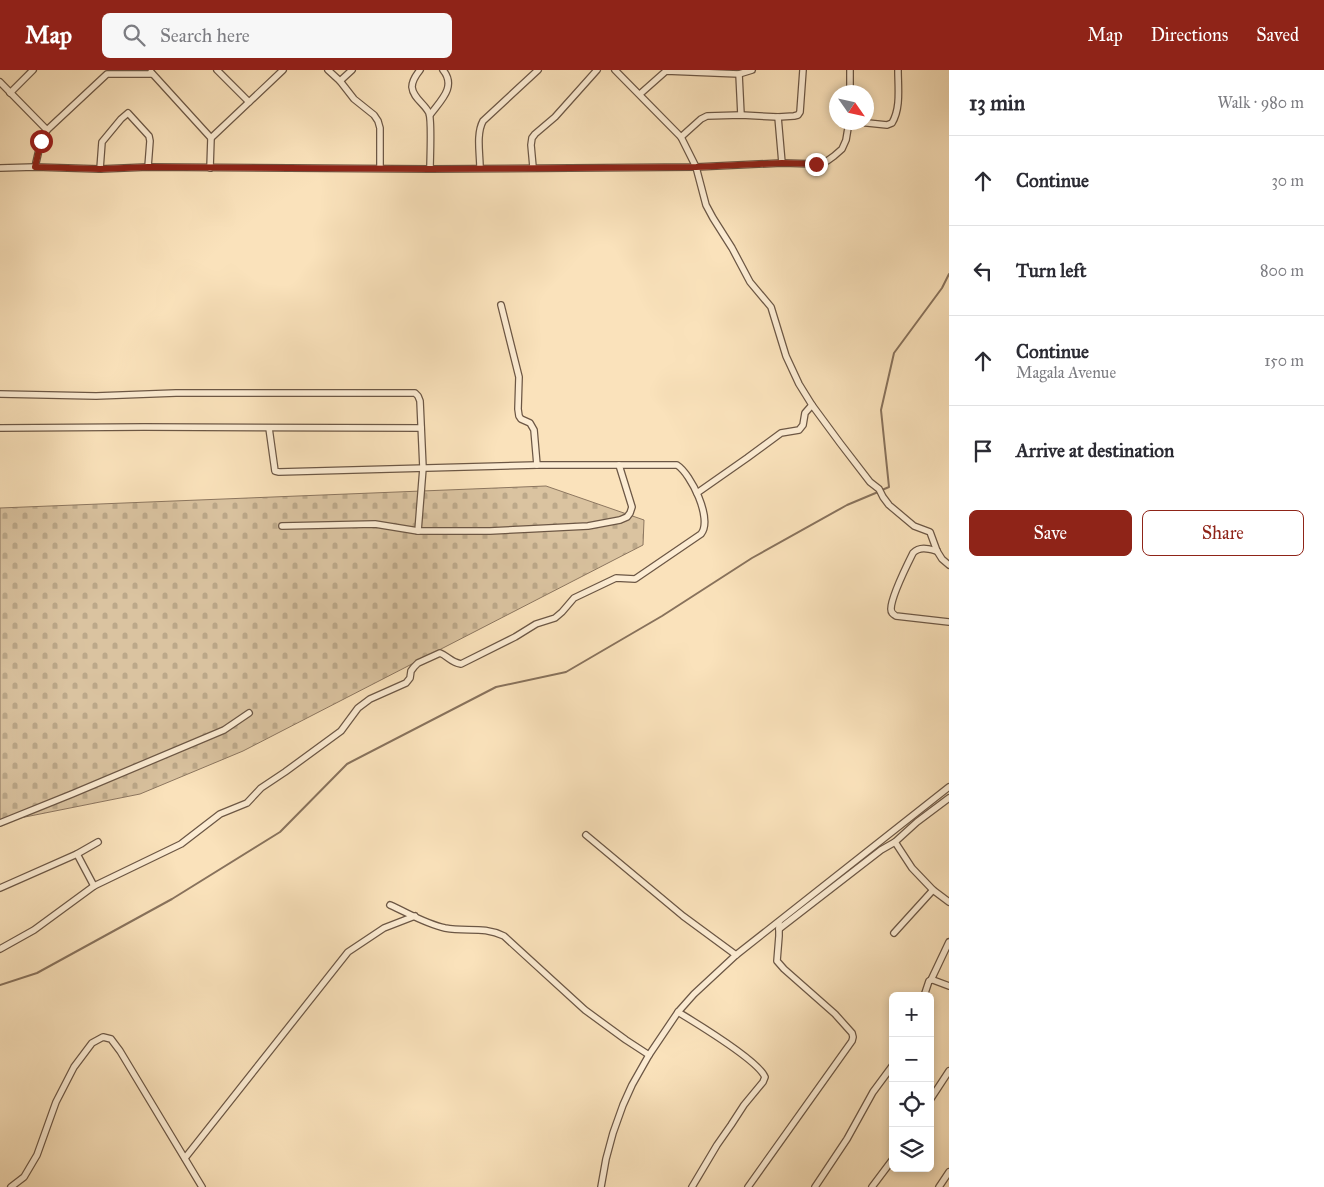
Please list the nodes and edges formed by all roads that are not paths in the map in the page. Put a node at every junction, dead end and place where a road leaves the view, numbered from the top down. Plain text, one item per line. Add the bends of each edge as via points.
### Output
1 (33, 70) edge
2 (218, 70) edge
3 (283, 70) edge
4 (328, 70) edge
5 (352, 70) edge
6 (420, 70) edge
7 (443, 70) edge
8 (538, 70) edge
9 (597, 70) edge
10 (615, 70) edge
11 (752, 70) edge
12 (803, 70) edge
13 (850, 70) edge
14 (898, 70) edge
15 (666, 71) edge
16 (107, 72) edge
17 (151, 72) edge
18 (739, 74) junction
19 (340, 81) junction
20 (0, 82) edge
21 (850, 85) edge
22 (10, 93) junction
23 (640, 94) junction
24 (249, 102) junction
25 (430, 115) junction
26 (741, 115) junction
27 (778, 117) junction
28 (874, 124) edge
29 (47, 130) junction
30 (848, 130) edge
31 (681, 137) junction
32 (211, 138) junction
33 (782, 163) junction
34 (35, 167) junction
35 (148, 167) junction
36 (696, 167) junction
37 (0, 168) edge
38 (210, 168) junction
39 (380, 168) junction
40 (480, 168) junction
41 (533, 168) junction
42 (100, 169) junction
43 (430, 169) junction
44 (501, 305) dead end
45 (0, 394) edge
46 (812, 405) junction
47 (0, 428) edge
48 (269, 428) junction
49 (421, 428) junction
50 (537, 465) junction
51 (619, 465) junction
52 (423, 468) junction
53 (697, 493) junction
54 (282, 526) dead end
55 (418, 531) junction
56 (937, 551) junction
57 (949, 565) edge
58 (949, 622) edge
59 (249, 713) dead end
60 (949, 787) edge
61 (949, 798) edge
62 (0, 823) edge
63 (586, 835) dead end
64 (98, 842) dead end
65 (895, 842) junction
66 (77, 854) junction
67 (94, 886) junction
68 (0, 888) edge
69 (933, 890) junction
70 (949, 902) edge
71 (390, 905) dead end
72 (414, 916) junction
73 (779, 922) junction
74 (779, 929) junction
75 (894, 933) dead end
76 (949, 942) edge
77 (0, 949) edge
78 (736, 955) junction
79 (931, 980) junction
80 (949, 986) edge
81 (925, 992) edge
82 (678, 1012) junction
83 (649, 1055) junction
84 (889, 1071) edge
85 (949, 1071) edge
86 (934, 1094) edge
87 (185, 1158) junction
88 (889, 1164) edge
89 (949, 1172) edge
90 (11, 1187) edge
91 (202, 1187) edge
92 (602, 1187) edge
93 (692, 1187) edge
94 (748, 1187) edge
95 (815, 1187) edge
96 (872, 1187) edge
97 (939, 1187) edge

1 - 22 street
2 - 24 street
3 - 24 street
4 - 19 street
5 - 19 street
6 - 25 street via 414,78 412,90
7 - 25 street via 447,75 448,90
8 - 40 street via 480,126
9 - 41 street via 532,138
10 - 23 street
11 - 18 street
12 - 27 street via 800,112 794,116
13 - 21 street
14 - 28 street via 895,118 887,125
15 - 18 street
15 - 23 street
16 - 17 street
16 - 29 street
17 - 32 street
18 - 26 street
19 - 39 street via 378,121
20 - 22 street
22 - 29 street
23 - 31 street
24 - 32 street
25 - 43 street
26 - 27 street
26 - 31 street via 707,116
27 - 33 street
29 - 34 street
30 - 33 street via 842,149 827,161 816,164
31 - 36 street
32 - 38 street
33 - 36 street
34 - 37 street
34 - 42 street
35 - 38 street
35 - 42 street
35 - 42 street via 149,136 128,113 102,142
36 - 41 street
36 - 46 street via 706,205 750,282 771,307 786,356
38 - 39 street
39 - 43 street
40 - 41 street
40 - 43 street
44 - 50 street via 518,377 519,416 534,430
45 - 49 street via 415,393 420,401
46 - 53 street via 805,413 799,430 781,433
46 - 56 street via 883,497 914,526 930,532
47 - 48 street
48 - 49 street
48 - 52 street via 277,472
49 - 52 street
50 - 51 street
50 - 52 street
51 - 53 street via 677,465
51 - 55 street via 632,507 627,517 620,520 588,526
52 - 55 street
53 - 67 street via 704,530 635,579 616,578 574,598 555,618 536,624 461,664 452,662 442,653 418,663 406,683 358,708 341,731 261,788 247,803 220,814 181,844
54 - 55 street via 375,524
56 - 57 street
56 - 58 street via 922,548 913,553 891,610 896,616
59 - 62 street via 224,730
60 - 73 street
61 - 65 street
63 - 78 street via 683,916
64 - 66 street
65 - 69 street via 912,868
65 - 74 street
66 - 67 street
66 - 68 street
67 - 77 street via 34,930
69 - 70 street
69 - 75 street
71 - 72 street
72 - 83 street via 444,928 482,929 504,936 585,1010
72 - 87 street via 384,928 348,952
73 - 74 street
73 - 78 street
74 - 94 street via 777,961 835,1014 852,1033 853,1039
76 - 79 street
78 - 82 street
79 - 80 street
79 - 81 street
82 - 83 street
82 - 93 street via 710,1032 765,1077 744,1104
83 - 92 street via 632,1085 613,1132
84 - 95 street
85 - 86 street
87 - 90 street via 120,1051 111,1039 103,1037 92,1043 74,1067 56,1102 37,1155 24,1177
87 - 91 street
88 - 96 street
89 - 97 street

